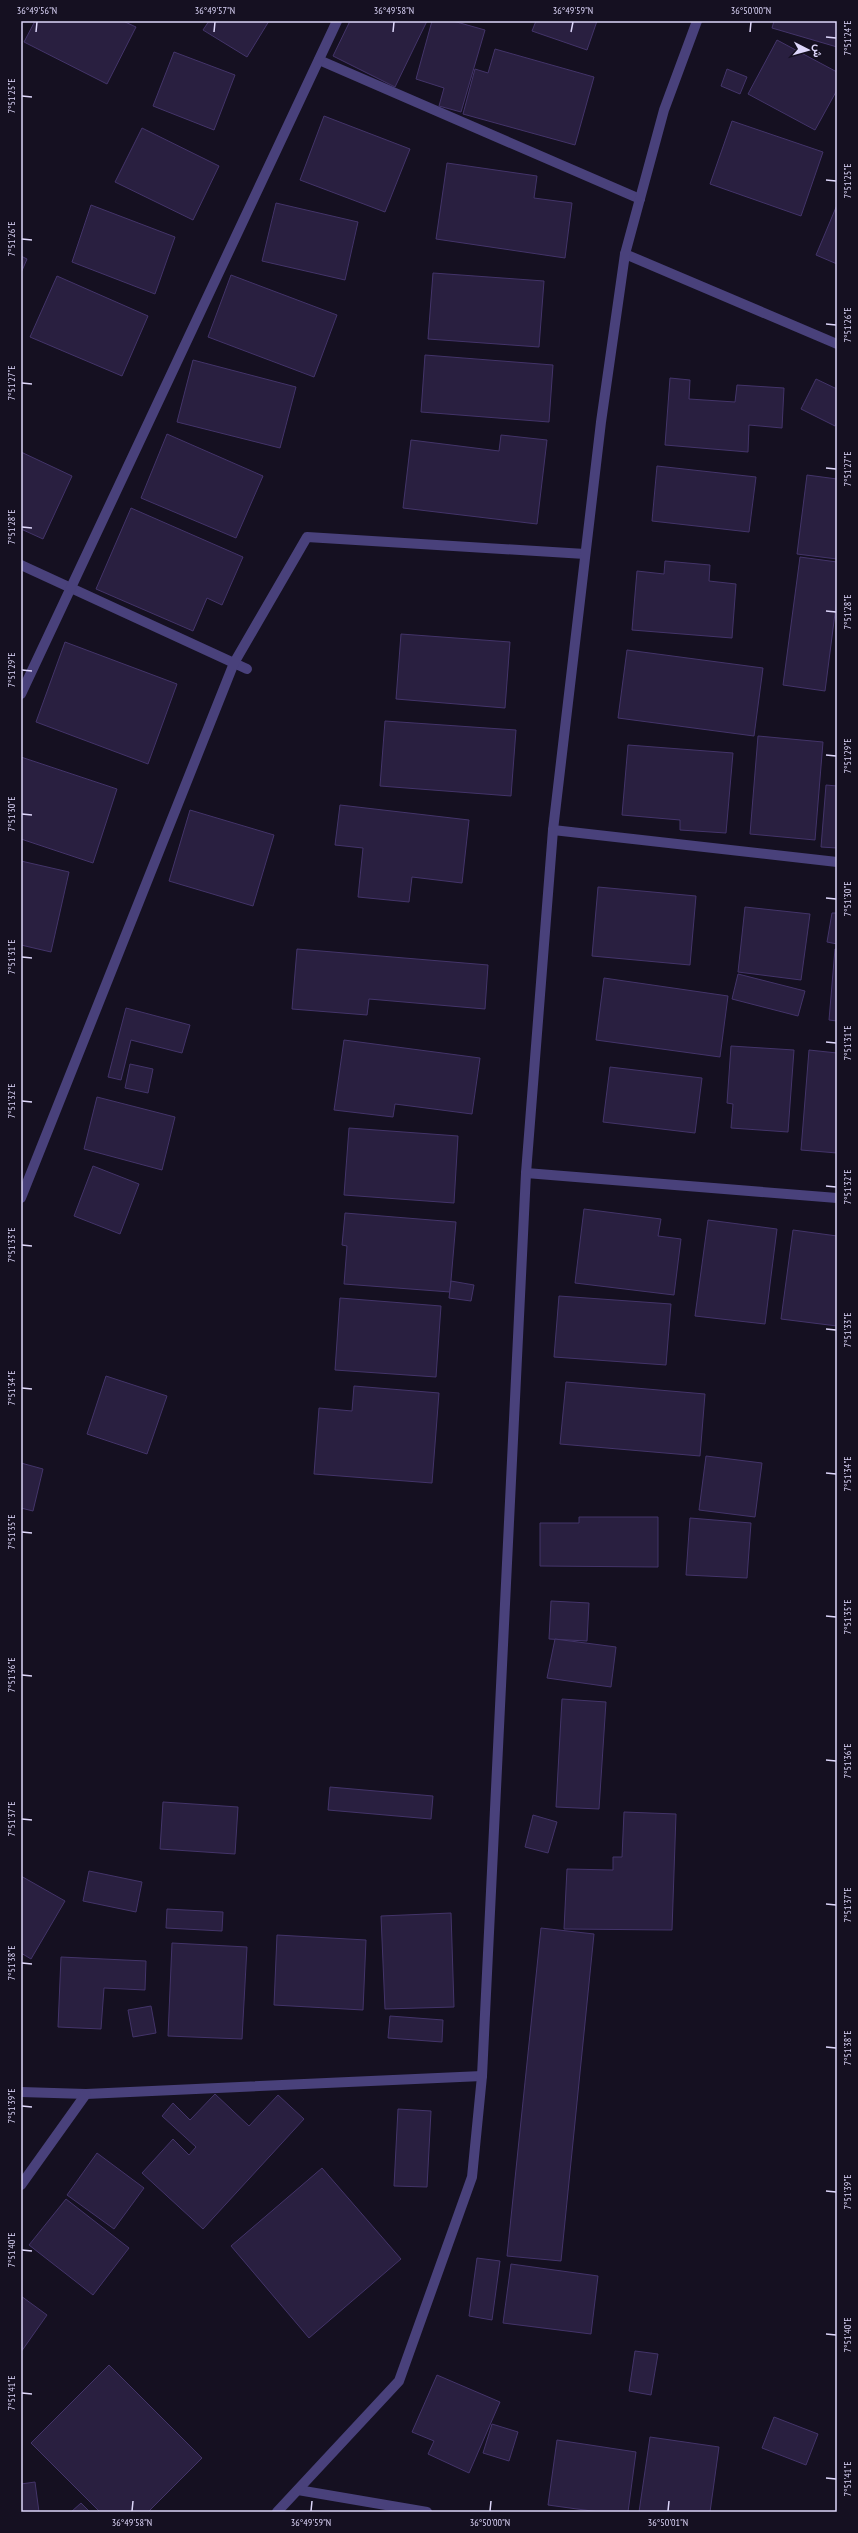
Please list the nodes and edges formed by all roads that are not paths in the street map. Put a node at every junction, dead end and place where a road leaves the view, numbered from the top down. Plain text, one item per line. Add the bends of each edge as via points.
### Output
1 (337, 21) edge
2 (697, 21) edge
3 (319, 60) junction
4 (640, 199) junction
5 (625, 254) junction
6 (837, 344) edge
7 (585, 554) junction
8 (21, 565) edge
9 (71, 588) junction
10 (234, 663) junction
11 (247, 669) dead end
12 (21, 694) edge
13 (553, 830) junction
14 (837, 862) edge
15 (526, 1173) junction
16 (21, 1198) edge
17 (837, 1198) edge
18 (482, 2076) junction
19 (21, 2092) edge
20 (86, 2094) junction
21 (21, 2185) edge
22 (298, 2490) junction
23 (277, 2512) edge
24 (427, 2512) edge

1 - 3 street
2 - 4 street via 664,110
3 - 4 street
3 - 9 street
4 - 5 street
5 - 6 street
5 - 7 street
7 - 10 street via 307,537
7 - 13 street
8 - 9 street
9 - 10 street
9 - 12 street
10 - 11 street
10 - 16 street
13 - 14 street
13 - 15 street
15 - 17 street
15 - 18 street
18 - 20 street
18 - 22 street via 472,2177 399,2381
19 - 20 street
20 - 21 street
22 - 23 street
22 - 24 street

